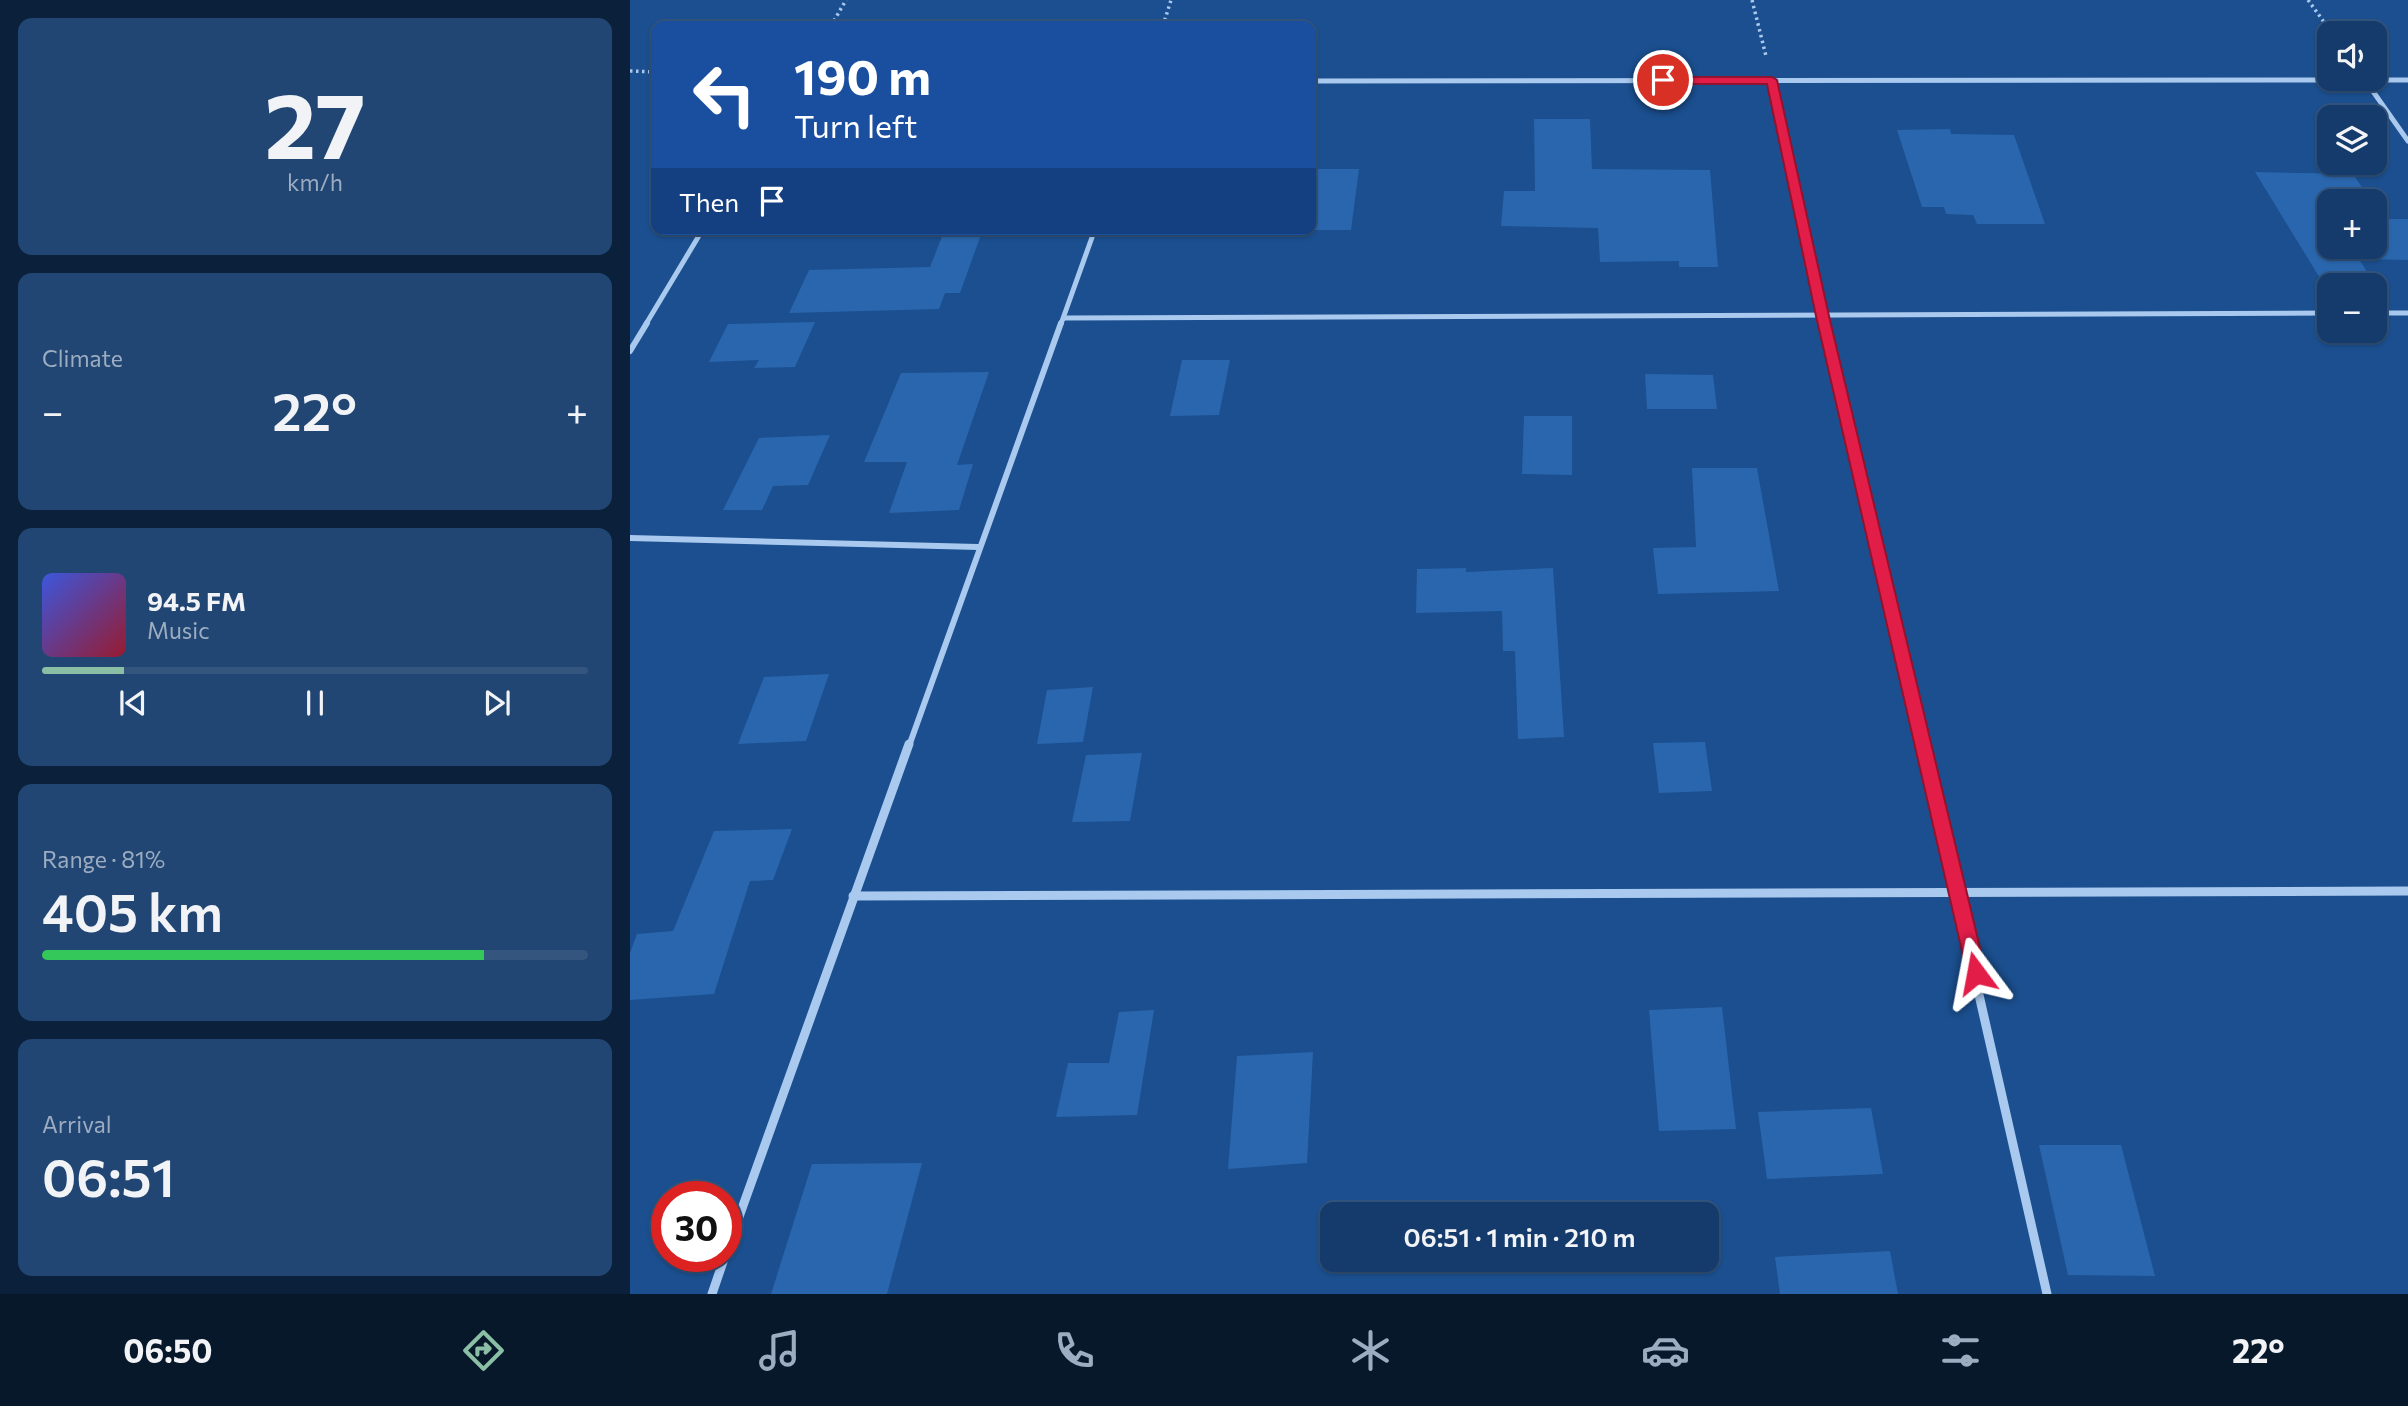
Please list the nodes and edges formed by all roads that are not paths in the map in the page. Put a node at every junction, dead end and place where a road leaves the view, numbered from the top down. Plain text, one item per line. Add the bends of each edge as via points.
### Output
1 (1316, 80) edge
2 (1772, 80) junction
3 (2317, 80) edge
4 (2387, 80) edge
5 (2408, 80) edge
6 (2373, 91) edge
7 (2408, 141) edge
8 (699, 235) edge
9 (1093, 235) edge
10 (2317, 313) edge
11 (2387, 313) edge
12 (2408, 313) edge
13 (1823, 316) junction
14 (1064, 318) junction
15 (630, 351) edge
16 (630, 538) edge
17 (978, 547) junction
18 (2408, 891) edge
19 (1959, 893) junction
20 (853, 896) junction
21 (742, 1210) edge
22 (720, 1272) edge
23 (712, 1294) edge
24 (2047, 1294) edge

1 - 2 street
2 - 3 street
2 - 13 street
4 - 5 street
6 - 7 street
8 - 15 street
9 - 14 street
10 - 13 street
11 - 12 street
13 - 14 street
13 - 19 street
14 - 17 street
16 - 17 street
17 - 20 street
18 - 19 street
19 - 20 street
19 - 24 street
20 - 21 street
22 - 23 street

